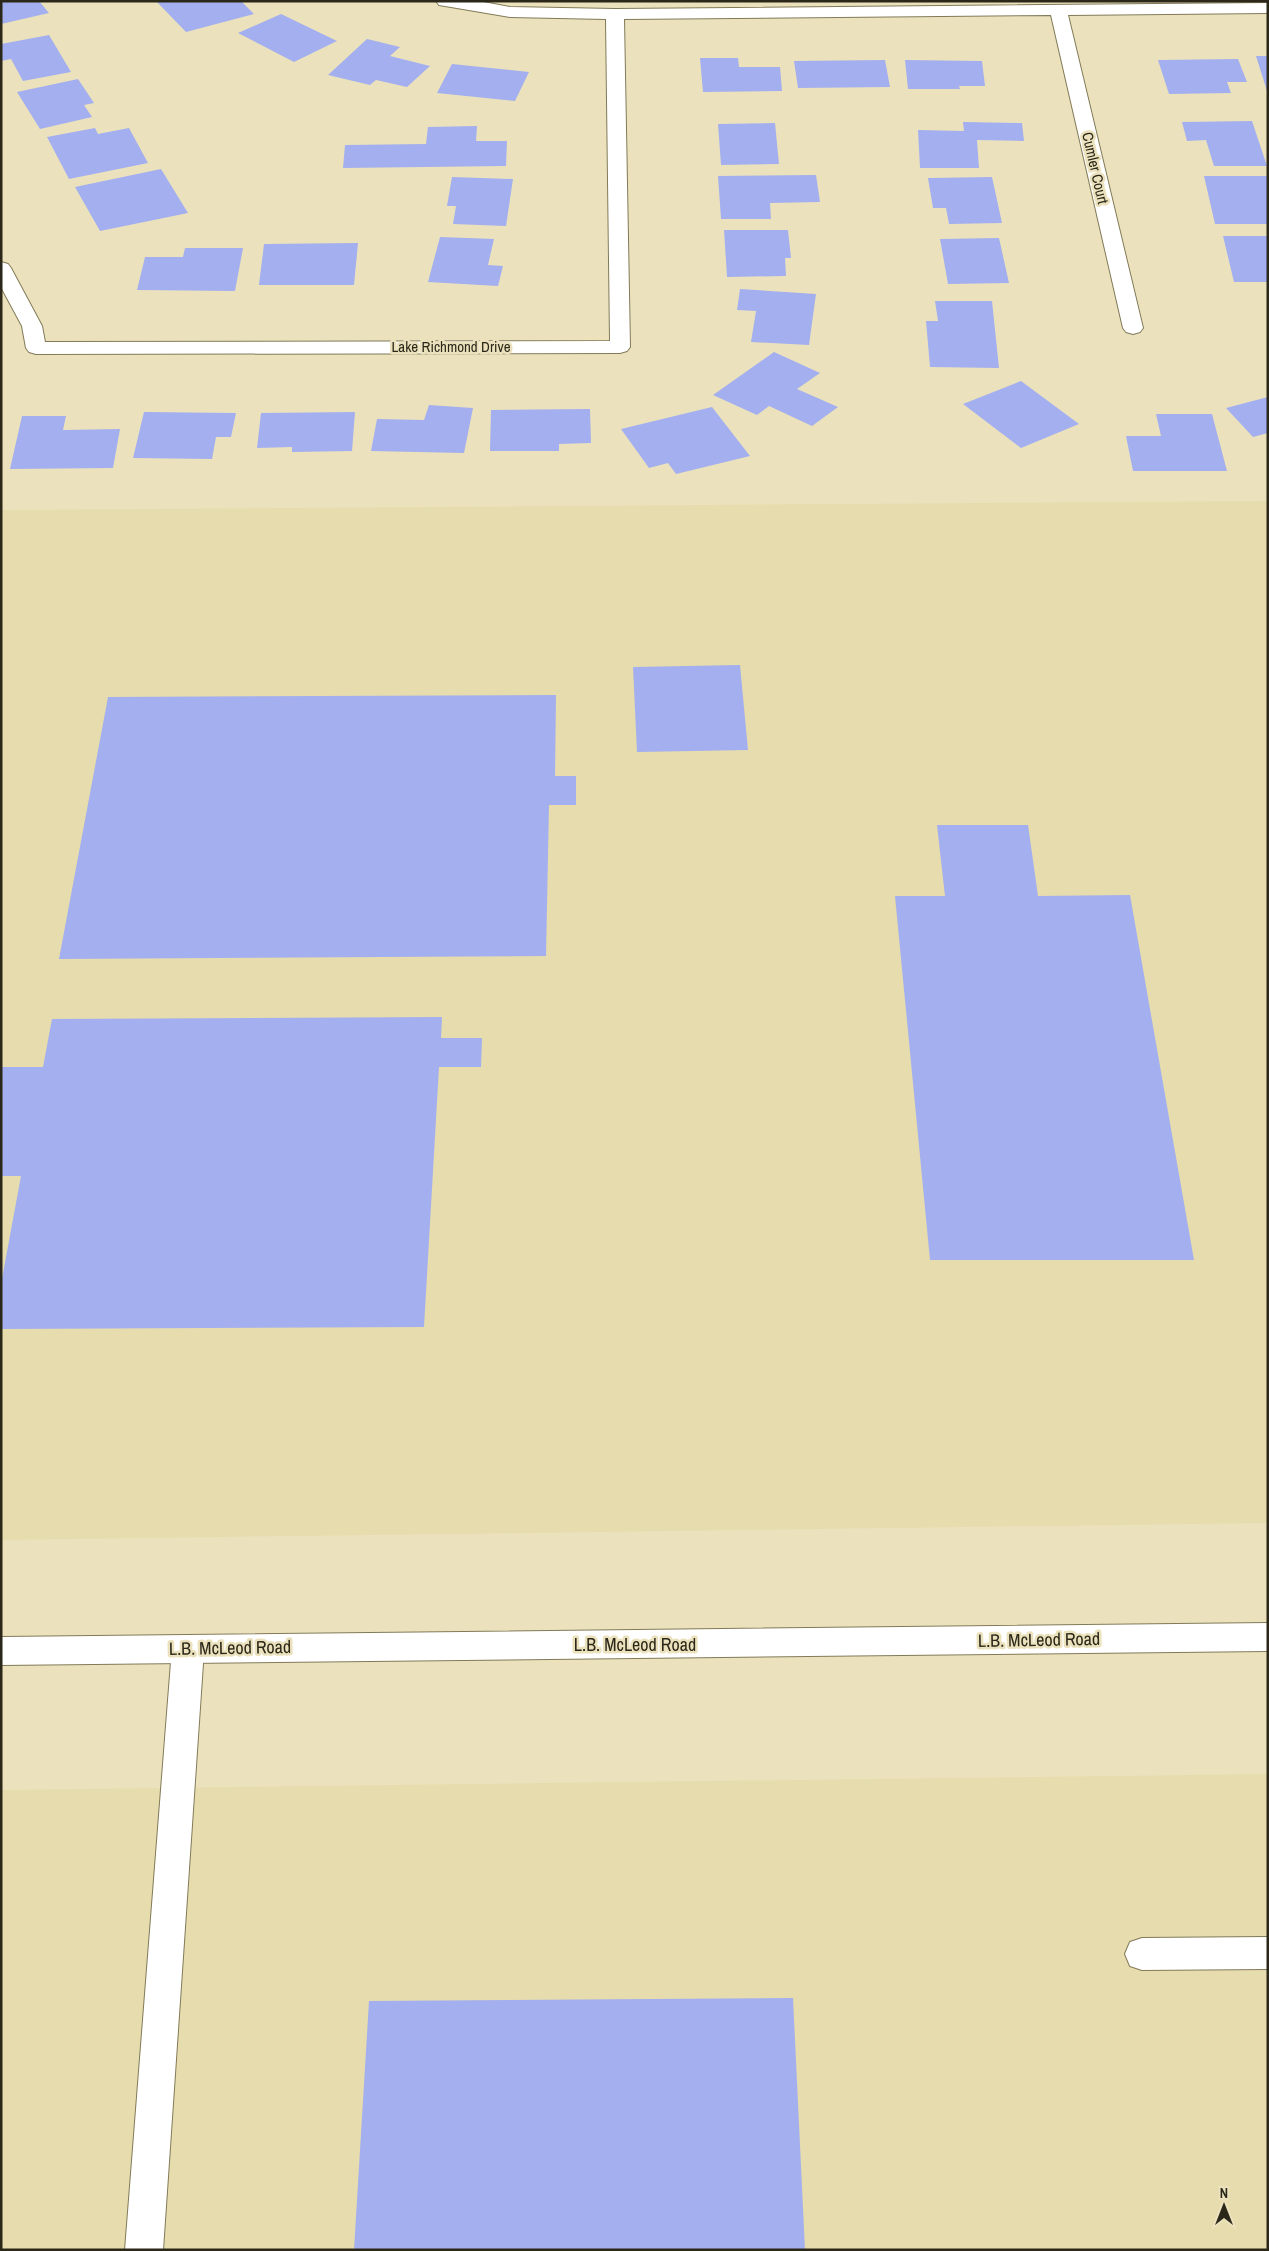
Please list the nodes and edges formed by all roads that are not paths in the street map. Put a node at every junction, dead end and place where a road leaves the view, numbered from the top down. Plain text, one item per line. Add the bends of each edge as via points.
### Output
1 (445, 1) edge
2 (1268, 8) edge
3 (1058, 9) junction
4 (615, 14) junction
5 (1, 268) edge
6 (1133, 328) dead end
7 (1268, 1637) edge
8 (188, 1649) junction
9 (1, 1651) edge
10 (1268, 1953) edge
11 (1142, 1954) dead end
12 (144, 2250) edge

1 - 4 street via 510,12
2 - 3 street
3 - 4 street
3 - 6 street, Cumler Court
4 - 5 street, Lake Richmond Drive via 620,347 36,348 32,326
7 - 8 street, L.B. McLeod Road
8 - 9 street, L.B. McLeod Road
8 - 12 street
10 - 11 street

